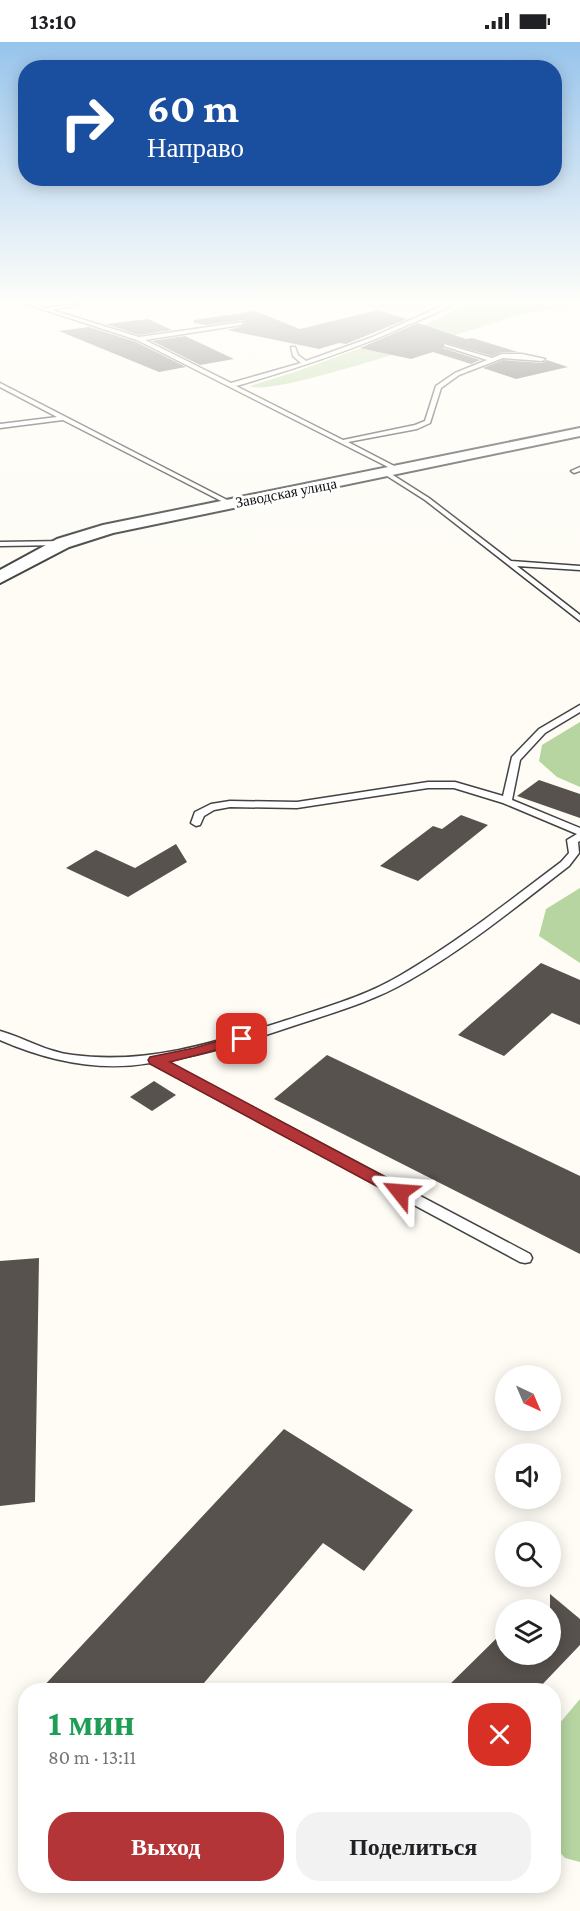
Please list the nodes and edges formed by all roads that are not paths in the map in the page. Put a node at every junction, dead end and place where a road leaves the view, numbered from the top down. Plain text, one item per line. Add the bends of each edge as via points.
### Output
1 (8, 389) edge
2 (239, 389) edge
3 (437, 389) edge
4 (65, 418) junction
5 (0, 426) edge
6 (580, 432) edge
7 (341, 442) junction
8 (392, 471) junction
9 (231, 504) junction
10 (63, 543) junction
11 (0, 544) edge
12 (509, 563) junction
13 (580, 568) edge
14 (0, 577) edge
15 (580, 619) edge
16 (580, 708) edge
17 (507, 801) junction
18 (196, 823) dead end
19 (580, 832) edge
20 (580, 837) edge
21 (0, 1035) edge
22 (155, 1060) junction
23 (525, 1258) dead end

1 - 4 lane
2 - 7 lane
3 - 7 lane via 428,422
4 - 5 lane
4 - 9 lane
6 - 8 street, Заводская улица
7 - 8 lane
8 - 9 street, Заводская улица
8 - 12 lane
9 - 10 street, Заводская улица via 109,529
10 - 11 lane
10 - 14 street, Заводская улица
12 - 13 lane
12 - 15 lane
16 - 17 lane via 542,732 515,759
17 - 18 lane via 455,785 428,785 297,805 211,807 199,814
17 - 19 lane
20 - 22 lane via 572,840 574,853 565,864 444,953 396,982 329,1011 195,1053
21 - 22 lane via 45,1053 81,1059
22 - 23 lane

